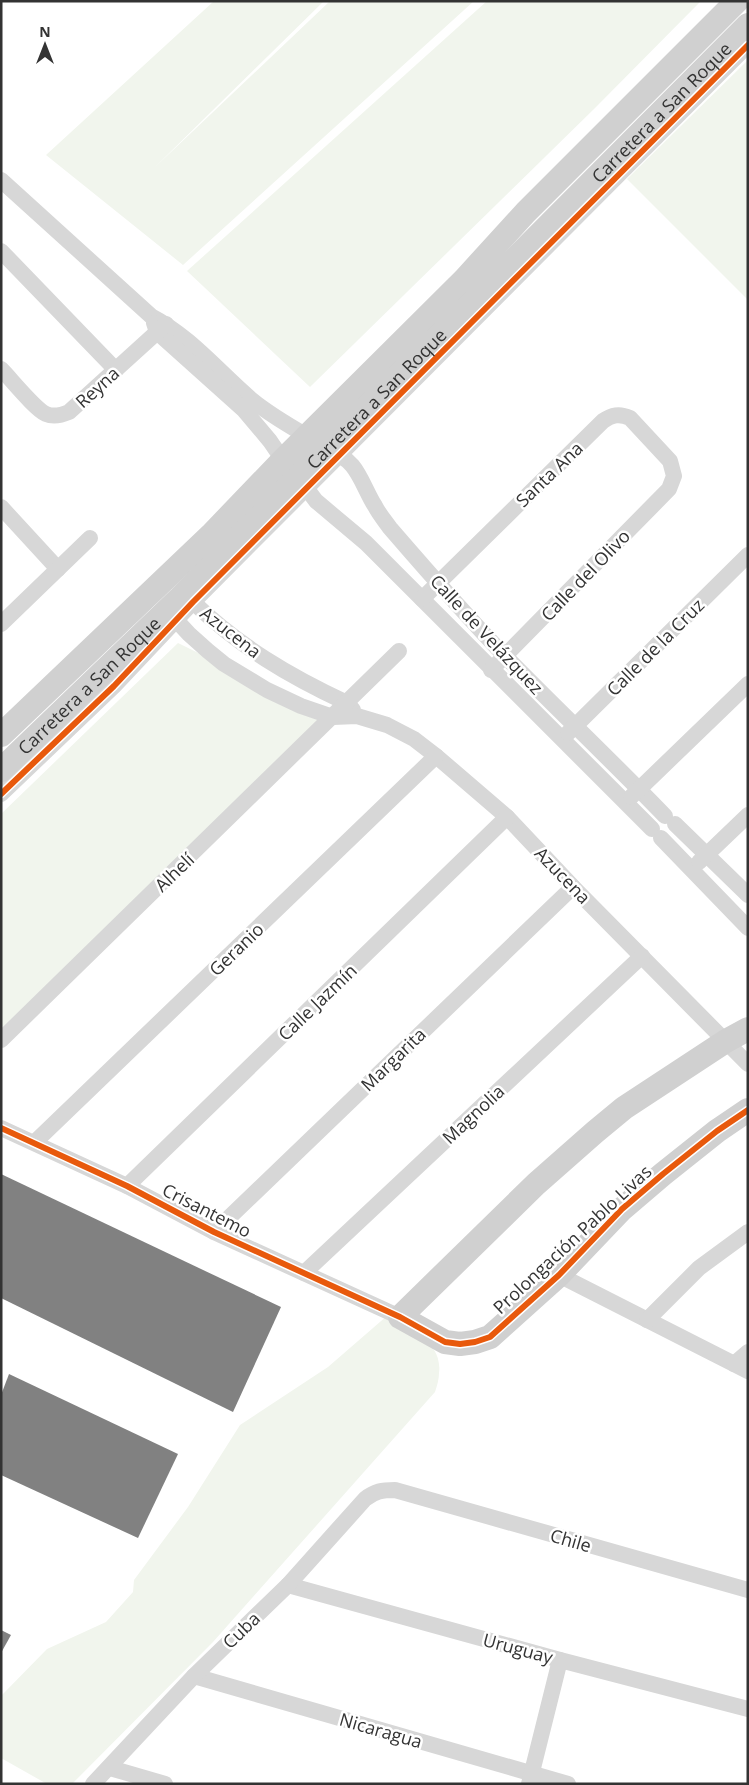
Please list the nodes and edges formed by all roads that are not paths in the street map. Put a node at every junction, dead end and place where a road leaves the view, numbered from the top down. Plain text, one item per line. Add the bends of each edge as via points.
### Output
1 (737, 1) edge
2 (748, 25) edge
3 (748, 45) edge
4 (1, 180) edge
5 (1, 251) edge
6 (162, 328) junction
7 (1, 369) edge
8 (116, 370) junction
9 (347, 397) junction
10 (248, 405) junction
11 (307, 436) junction
12 (310, 465) junction
13 (674, 476) joint
14 (2, 509) edge
15 (387, 524) junction
16 (211, 535) junction
17 (90, 538) dead end
18 (366, 543) junction
19 (748, 555) edge
20 (58, 569) junction
21 (437, 583) junction
22 (422, 599) junction
23 (178, 606) junction
24 (1, 624) edge
25 (110, 632) junction
26 (399, 652) dead end
27 (506, 657) junction
28 (491, 670) junction
29 (748, 684) edge
30 (352, 709) junction
31 (63, 710) junction
32 (333, 717) junction
33 (575, 726) junction
34 (1, 735) edge
35 (561, 739) junction
36 (1, 740) edge
37 (436, 756) junction
38 (1, 770) edge
39 (640, 790) junction
40 (1, 794) edge
41 (625, 802) junction
42 (748, 815) edge
43 (507, 817) junction
44 (707, 855) junction
45 (692, 869) junction
46 (573, 887) junction
47 (748, 895) edge
48 (748, 928) edge
49 (642, 956) junction
50 (748, 1029) edge
51 (1, 1040) edge
52 (726, 1041) junction
53 (748, 1064) edge
54 (748, 1110) edge
55 (1, 1128) edge
56 (35, 1142) junction
57 (127, 1186) junction
58 (214, 1232) junction
59 (748, 1232) edge
60 (304, 1273) junction
61 (559, 1275) junction
62 (400, 1317) junction
63 (647, 1320) junction
64 (748, 1352) edge
65 (741, 1368) edge
66 (395, 1490) joint
67 (288, 1585) junction
68 (748, 1590) edge
69 (560, 1660) junction
70 (194, 1676) junction
71 (748, 1709) edge
72 (110, 1768) junction
73 (530, 1779) edge
74 (94, 1784) edge
75 (165, 1784) edge
76 (568, 1784) edge

1 - 9 main road, Carretera a San Roque
2 - 12 main road, Carretera a San Roque
3 - 12 street
4 - 6 street
5 - 8 street
6 - 8 street, Reyna
6 - 10 street
7 - 8 street, Reyna via 41,411 52,415 69,412
9 - 11 main road, Carretera a San Roque
9 - 12 main road via 312,446
10 - 11 street
10 - 12 street via 267,437
11 - 12 main road, Carretera a San Roque
12 - 15 street, Calle de Velázquez via 349,462
12 - 16 main road, Carretera a San Roque via 248,497
12 - 18 street, Calle de Velázquez via 316,501
12 - 23 main road, Carretera a San Roque
13 - 21 street, Santa Ana via 670,461 630,418 611,416
13 - 27 street, Calle del Olivo via 669,489
14 - 20 street
15 - 18 street
15 - 21 street, Calle de Velázquez
16 - 23 main road via 183,571
16 - 25 main road, Carretera a San Roque
17 - 20 street
18 - 22 street, Calle de Velázquez
19 - 33 street, Calle de la Cruz
20 - 24 street
21 - 22 street, Santa Ana
21 - 27 street, Calle de Velázquez
22 - 28 street, Calle de Velázquez
23 - 25 main road via 158,603
23 - 30 street, Azucena
23 - 31 main road, Carretera a San Roque
23 - 32 street via 208,652 231,669 267,690
23 - 40 street via 114,686
25 - 34 main road, Carretera a San Roque
26 - 30 street
27 - 28 street, Calle del Olivo
27 - 33 street, Calle de Velázquez
28 - 35 street, Calle de Velázquez
29 - 39 street
30 - 32 street, Azucena
30 - 37 street, Azucena via 414,739
31 - 36 main road
31 - 38 main road, Carretera a San Roque
32 - 51 street, Alhelí
33 - 35 street, Calle de la Cruz
33 - 39 street, Calle de Velázquez
35 - 41 street, Calle de Velázquez
37 - 43 street, Azucena
37 - 56 street, Geranio
39 - 41 street
39 - 44 street, Calle de Velázquez
41 - 45 street, Calle de Velázquez
42 - 44 street
43 - 46 street, Azucena
43 - 57 street, Calle Jazmín
44 - 45 street
44 - 47 street, Calle de Velázquez
45 - 48 street, Calle de Velázquez
46 - 49 street, Azucena
46 - 58 street, Margarita
49 - 52 street, Azucena
49 - 60 street, Magnolia
50 - 52 main road
52 - 53 street, Azucena
52 - 62 main road via 624,1108 595,1132 536,1184
54 - 61 main road, Prolongación Pablo Livas via 662,1174 622,1209
55 - 56 street, Crisantemo
56 - 57 street, Crisantemo
57 - 58 street, Crisantemo
58 - 60 street, Crisantemo
59 - 63 street via 698,1268
60 - 62 street, Crisantemo
61 - 62 main road, Prolongación Pablo Livas via 490,1337 475,1342 445,1342
61 - 63 street
63 - 65 street
64 - 65 street
66 - 67 street, Cuba via 380,1490 365,1499
66 - 68 street, Chile
67 - 69 street, Uruguay
67 - 70 street, Cuba
69 - 71 street, Uruguay
69 - 73 street
70 - 72 street, Cuba
70 - 73 street, Nicaragua
72 - 74 street, Cuba
72 - 75 street
73 - 76 street, Nicaragua

